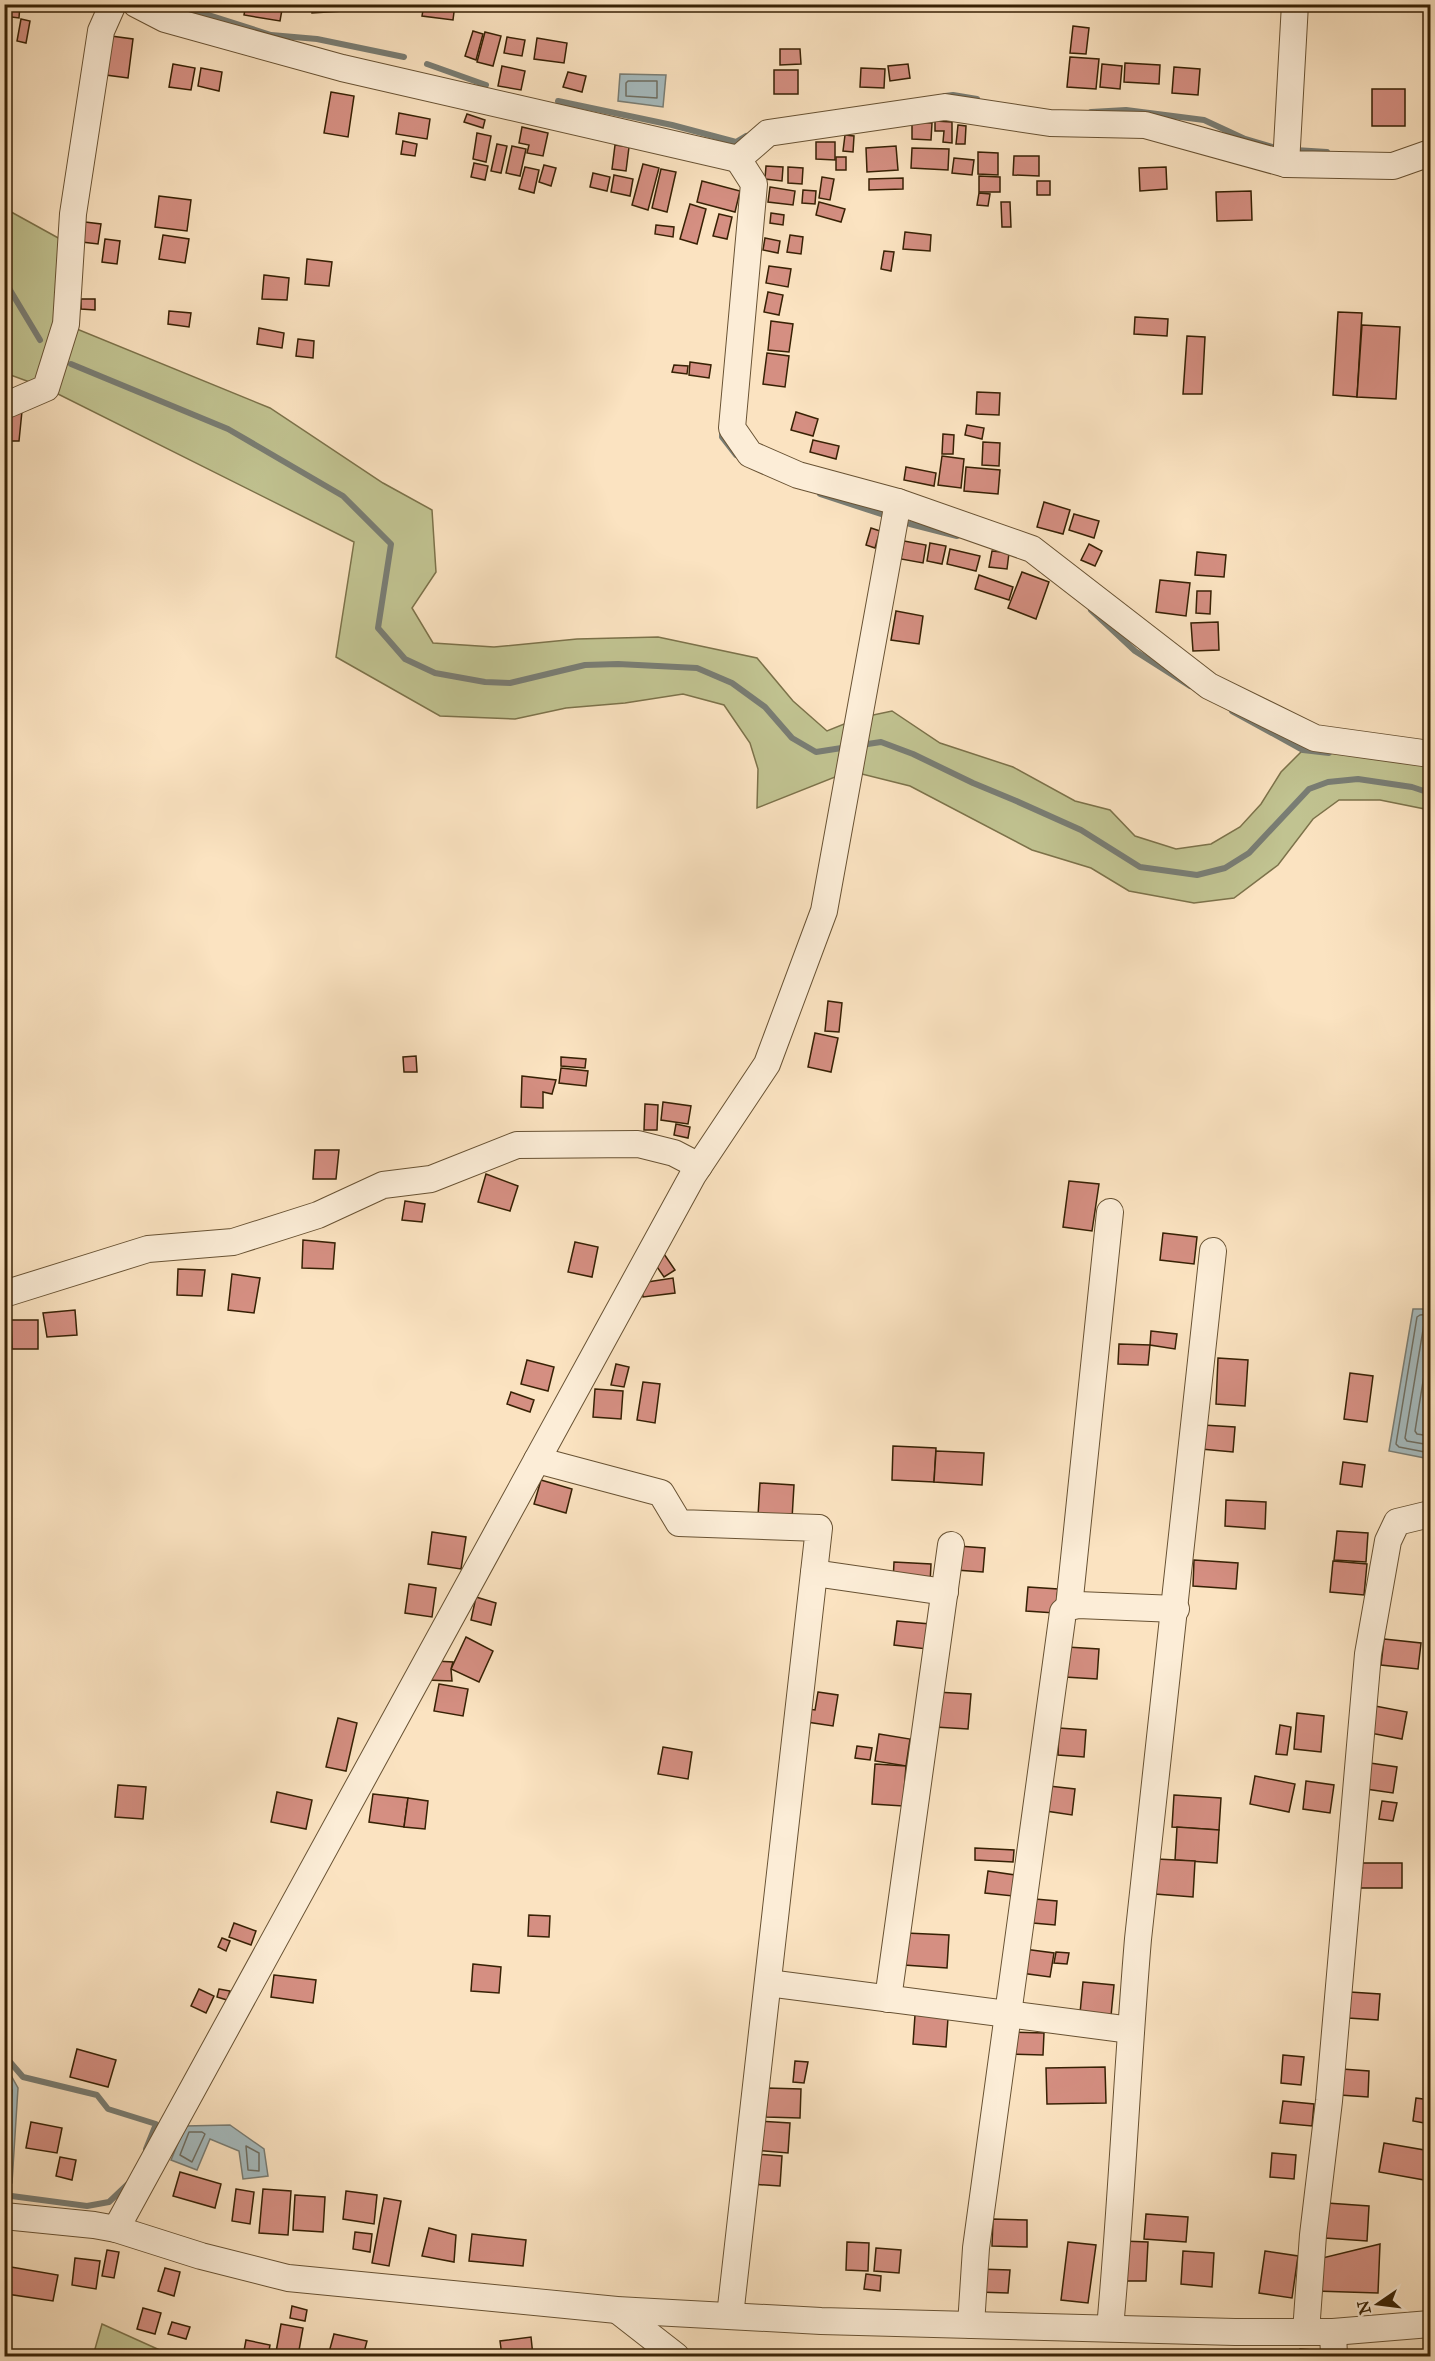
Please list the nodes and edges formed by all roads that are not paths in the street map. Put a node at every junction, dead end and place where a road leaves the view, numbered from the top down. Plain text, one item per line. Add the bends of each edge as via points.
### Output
1 (114, 4) edge
2 (136, 4) edge
3 (1295, 4) edge
4 (1431, 153) edge
5 (738, 159) junction
6 (1286, 164) junction
7 (9, 404) dead end
8 (898, 502) junction
9 (1431, 754) edge
10 (699, 1166) junction
11 (1110, 1212) dead end
12 (1213, 1251) dead end
13 (4, 1294) edge
14 (537, 1460) junction
15 (1431, 1514) edge
16 (951, 1545) dead end
17 (814, 1573) junction
18 (945, 1592) junction
19 (1069, 1607) junction
20 (1176, 1609) junction
21 (768, 1983) junction
22 (888, 1999) junction
23 (1008, 2014) junction
24 (1131, 2030) junction
25 (4, 2216) edge
26 (116, 2229) junction
27 (618, 2310) junction
28 (730, 2316) junction
29 (1431, 2324) edge
30 (971, 2325) junction
31 (1110, 2328) junction
32 (1306, 2332) junction
33 (1334, 2344) edge
34 (669, 2353) edge

1 - 7 street via 101,31 73,214 66,324 46,388
2 - 5 street via 165,19 342,68
3 - 6 street
4 - 6 street via 1393,166
5 - 6 street via 768,133 945,107 1050,123 1145,125
5 - 8 street via 754,184 732,428 750,454 798,475
8 - 9 street via 1032,549 1209,686 1315,738
8 - 10 street via 824,911 767,1064
10 - 13 street via 674,1153 638,1144 517,1145 431,1179 383,1185 318,1215 233,1242 148,1250
10 - 14 street
11 - 19 street
12 - 20 street
14 - 17 street via 661,1493 679,1522 819,1528
14 - 26 street
15 - 32 street via 1396,1522 1388,1541 1368,1654
16 - 18 street
17 - 18 street
17 - 21 street
18 - 22 street
19 - 20 street
19 - 23 street via 1063,1612
20 - 24 street
21 - 22 street
21 - 28 street
22 - 23 street
23 - 24 street
23 - 30 street via 976,2248
24 - 31 street
25 - 26 street
26 - 27 street via 288,2278
27 - 28 street
27 - 34 street
28 - 30 street
29 - 33 street
30 - 31 street
31 - 32 street
32 - 33 street

